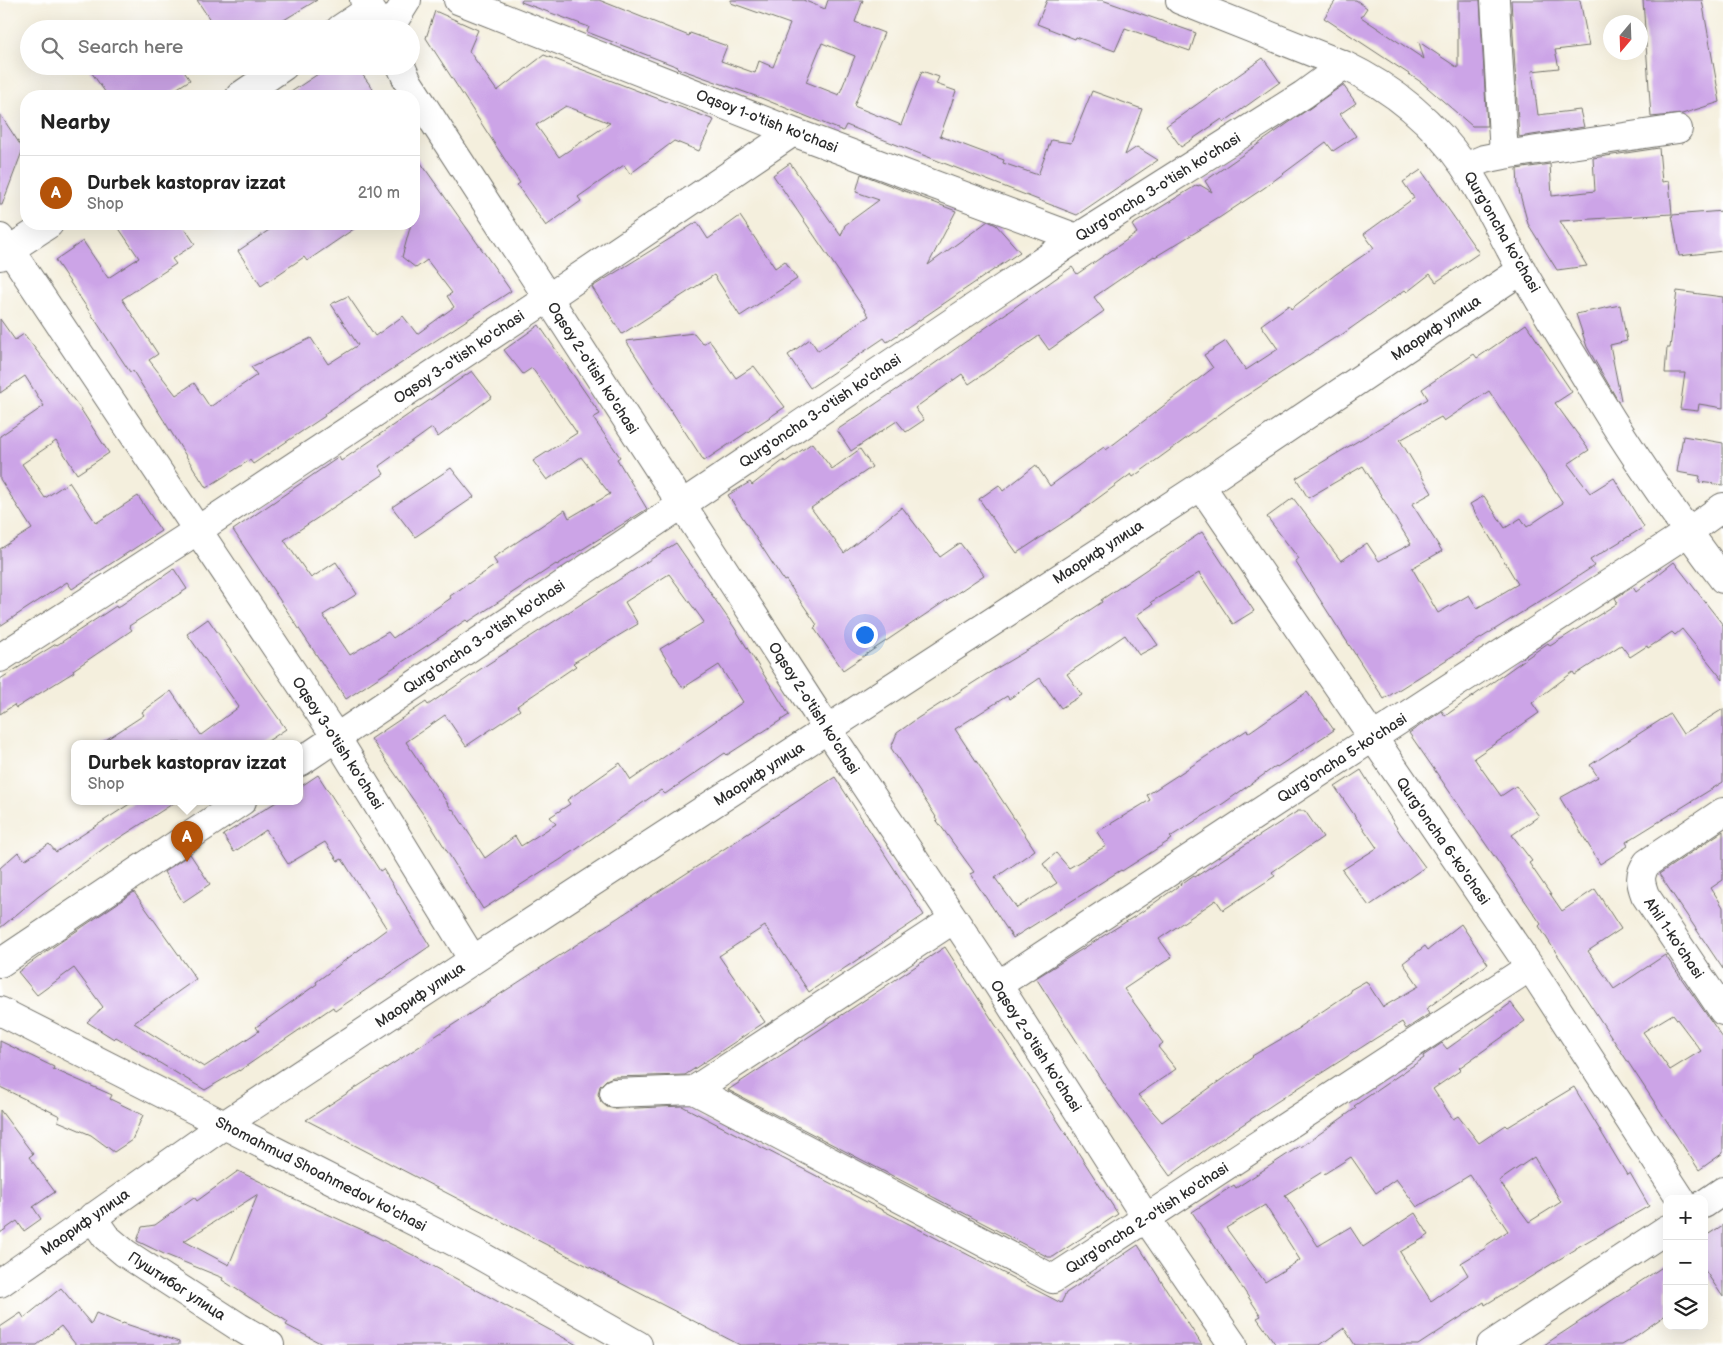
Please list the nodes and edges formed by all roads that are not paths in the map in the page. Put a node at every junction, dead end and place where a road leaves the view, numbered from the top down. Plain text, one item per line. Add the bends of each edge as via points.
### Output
1 (408, 0) edge
2 (458, 0) edge
3 (1180, 0) edge
4 (1495, 0) edge
5 (372, 13) edge
6 (358, 20) edge
7 (395, 20) edge
8 (1344, 65) junction
9 (271, 75) edge
10 (405, 75) edge
11 (249, 90) edge
12 (413, 90) edge
13 (420, 101) edge
14 (1678, 129) dead end
15 (793, 132) junction
16 (1504, 155) junction
17 (1465, 167) junction
18 (38, 230) edge
19 (1077, 238) junction
20 (3, 248) edge
21 (1522, 270) junction
22 (548, 298) junction
23 (1201, 486) junction
24 (682, 504) junction
25 (1723, 506) edge
26 (198, 530) junction
27 (1688, 532) junction
28 (1723, 579) edge
29 (0, 658) edge
30 (828, 730) junction
31 (336, 738) junction
32 (1372, 738) junction
33 (303, 760) edge
34 (236, 805) edge
35 (1723, 812) edge
36 (954, 919) junction
37 (473, 960) junction
38 (0, 963) edge
39 (1530, 967) junction
40 (998, 985) junction
41 (0, 1010) edge
42 (1723, 1010) edge
43 (694, 1090) junction
44 (614, 1093) dead end
45 (224, 1125) junction
46 (1723, 1191) edge
47 (1678, 1195) edge
48 (1708, 1201) edge
49 (92, 1217) junction
50 (1146, 1218) junction
51 (1663, 1232) edge
52 (0, 1283) edge
53 (270, 1345) edge
54 (638, 1345) edge
55 (1233, 1345) edge
56 (1491, 1345) edge

1 - 7 street
2 - 15 street, Oqsoy 1-o'tish ko'chasi
3 - 8 street, Qurg'oncha ko'chasi
4 - 16 street
5 - 6 street
8 - 17 street, Qurg'oncha ko'chasi via 1389,90 1411,107
8 - 19 street, Qurg'oncha 3-o'tish ko'chasi via 1303,95
9 - 11 street
10 - 12 street, Oqsoy 2-o'tish ko'chasi
13 - 22 street, Oqsoy 2-o'tish ko'chasi
14 - 16 street
15 - 19 street, Oqsoy 1-o'tish ko'chasi
15 - 22 street, Oqsoy 3-o'tish ko'chasi
16 - 17 street
17 - 21 street, Qurg'oncha ko'chasi
18 - 20 street
19 - 24 street, Qurg'oncha 3-o'tish ko'chasi
20 - 26 street, Oqsoy 3-o'tish ko'chasi
21 - 23 street, Маориф улица
21 - 27 street, Qurg'oncha ko'chasi via 1611,419
22 - 24 street, Oqsoy 2-o'tish ko'chasi
22 - 26 street, Oqsoy 3-o'tish ko'chasi
23 - 30 street, Маориф улица
23 - 32 street, Qurg'oncha 6-ko'chasi
24 - 30 street, Oqsoy 2-o'tish ko'chasi
24 - 31 street, Qurg'oncha 3-o'tish ko'chasi
25 - 27 street, Qurg'oncha 5-ko'chasi
26 - 29 street, Oqsoy 3-o'tish ko'chasi
26 - 31 street, Oqsoy 3-o'tish ko'chasi
27 - 28 street, Qurg'oncha ko'chasi
27 - 32 street, Qurg'oncha 5-ko'chasi
30 - 36 street, Oqsoy 2-o'tish ko'chasi
30 - 37 street, Маориф улица
31 - 33 street, Qurg'oncha 3-o'tish ko'chasi
31 - 37 street, Oqsoy 3-o'tish ko'chasi
32 - 39 street, Qurg'oncha 6-ko'chasi
32 - 40 street, Qurg'oncha 5-ko'chasi
34 - 38 street
35 - 42 street, Ahil 1-ko'chasi via 1647,863 1641,878 1653,907
36 - 40 street, Oqsoy 2-o'tish ko'chasi
36 - 43 street
37 - 45 street, Маориф улица
39 - 47 street, Qurg'oncha 6-ko'chasi
39 - 50 street, Qurg'oncha 2-o'tish ko'chasi
40 - 50 street, Oqsoy 2-o'tish ko'chasi
41 - 45 street, Shomahmud Shoahmedov ko'chasi
43 - 44 street
43 - 50 street, Qurg'oncha 2-o'tish ko'chasi via 1053,1279
45 - 49 street, Маориф улица
45 - 54 street, Shomahmud Shoahmedov ko'chasi via 474,1252
46 - 48 street
49 - 52 street, Маориф улица
49 - 53 street, Пуштибог улица via 106,1236 125,1253
50 - 55 street, Oqsoy 2-o'tish ko'chasi
51 - 56 street

